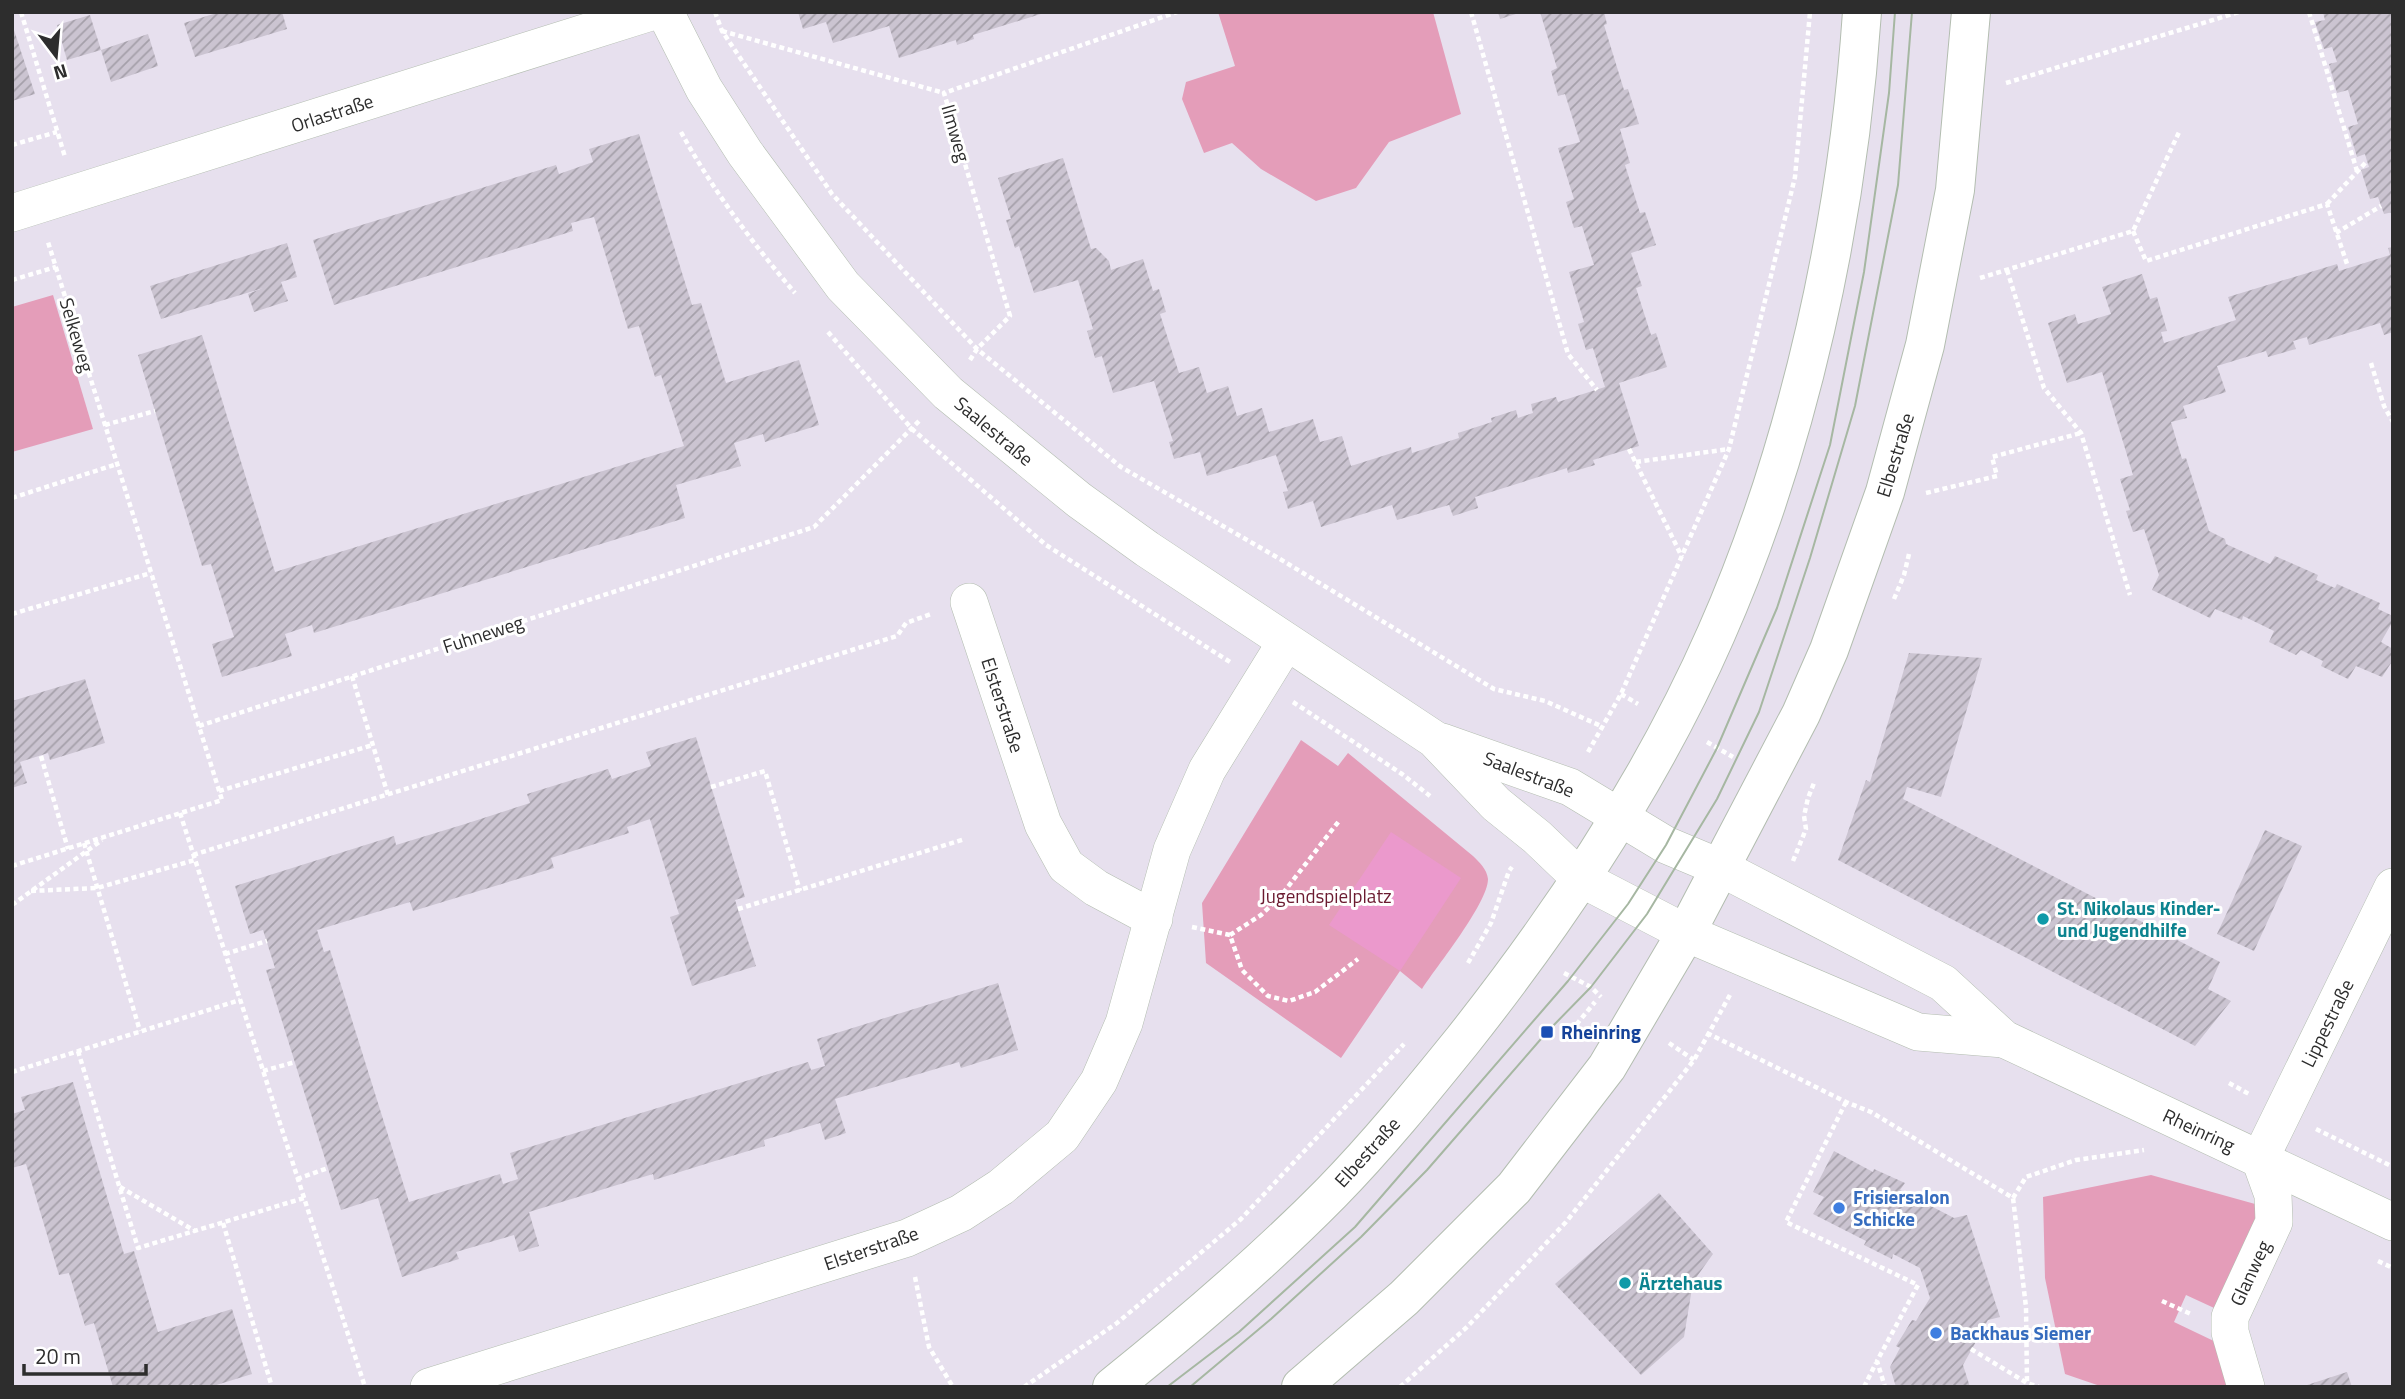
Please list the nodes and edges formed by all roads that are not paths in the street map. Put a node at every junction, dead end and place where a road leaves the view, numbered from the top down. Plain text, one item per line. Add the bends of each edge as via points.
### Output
1 (651, 12) edge
2 (666, 12) edge
3 (1862, 12) edge
4 (1970, 12) edge
5 (25, 209) edge
6 (969, 602) road end
7 (1286, 642) junction
8 (1434, 739) junction
9 (1621, 818) junction
10 (1721, 868) junction
11 (1580, 878) junction
12 (2393, 887) edge
13 (1154, 919) junction
14 (1686, 933) junction
15 (2004, 1039) junction
16 (2260, 1159) junction
17 (2393, 1222) edge
18 (429, 1387) edge
19 (1112, 1387) edge
20 (1301, 1387) edge
21 (2246, 1387) edge

1 - 5 street, Orlastraße
2 - 7 street, Saalestraße via 704,89 787,214 843,286 948,393 1079,500
3 - 9 street, Elbestraße via 1841,200 1788,429 1752,544 1718,631
4 - 10 street, Elbestraße via 1965,95 1946,243 1925,345 1885,492 1829,650
6 - 13 street, Elsterstraße via 1043,824 1066,866
7 - 8 street, Saalestraße
7 - 13 street, Elsterstraße via 1206,770 1172,850
8 - 9 street, Saalestraße via 1570,787
8 - 11 street, Saalestraße via 1496,804
9 - 10 street via 1666,845
9 - 11 street, Elbestraße
10 - 14 street, Elbestraße
10 - 15 street, Rheinring via 1943,984
11 - 14 street
11 - 19 street, Elbestraße via 1532,951 1425,1088 1332,1192 1250,1270
12 - 16 street, Lippestraße
13 - 18 street, Elsterstraße via 1124,1023 1098,1082 1062,1136 1002,1187 961,1213 907,1238
14 - 15 street, Rheinring via 1919,1032
14 - 20 street, Elbestraße via 1607,1067 1514,1188 1405,1298
15 - 16 street, Rheinring
16 - 17 street, Rheinring
16 - 21 street, Glanweg via 2273,1195 2274,1222 2230,1317

